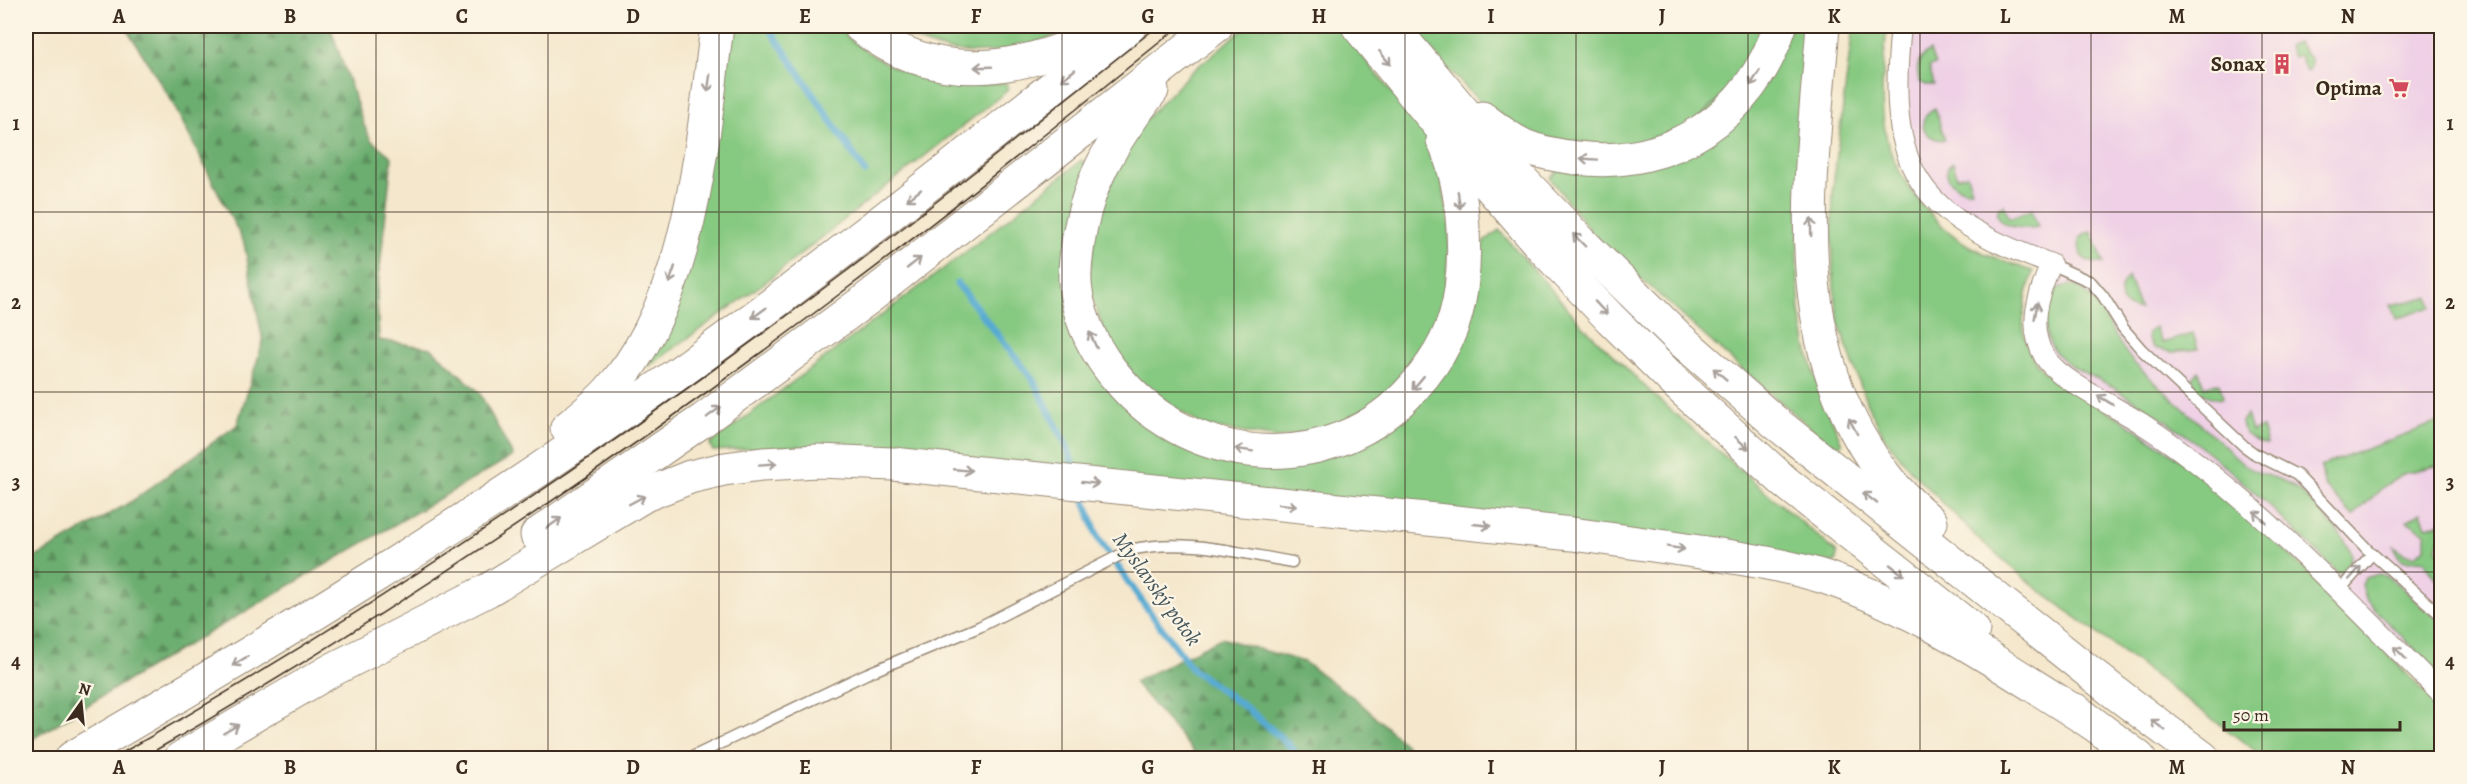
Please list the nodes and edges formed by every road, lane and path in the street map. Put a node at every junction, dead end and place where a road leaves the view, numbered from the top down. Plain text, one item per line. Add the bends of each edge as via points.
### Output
1 (717, 26) edge
2 (860, 26) edge
3 (1118, 26) edge
4 (1130, 26) edge
5 (1216, 26) edge
6 (1358, 26) edge
7 (1391, 26) edge
8 (1780, 26) edge
9 (1823, 26) edge
10 (1901, 26) edge
11 (1182, 52) junction
12 (1420, 82) junction
13 (2051, 264) junction
14 (2372, 554) junction
15 (1292, 562) dead end
16 (2338, 592) junction
17 (2442, 616) edge
18 (290, 631) junction
19 (330, 671) junction
20 (2114, 691) junction
21 (2442, 694) edge
22 (2092, 723) junction
23 (72, 759) edge
24 (181, 759) edge
25 (690, 759) edge
26 (2139, 759) edge
27 (2203, 759) edge

1 -> 18 highway via 696,177 680,250 653,323 623,373 595,405 536,453
3 -> 2 highway via 1058,53 1024,62 970,68 924,60
4 -> 18 highway via 833,259 664,384 516,486
5 - 11 highway
6 -> 12 highway
7 - 12 highway
8 -> 12 highway via 1755,79 1728,112 1693,136 1642,156 1615,160 1542,152 1523,145
20 -> 9 highway via 2021,599 1907,500 1887,478 1850,420 1828,365 1812,286 1811,207
10 - 13 street via 1897,86 1900,133 1911,165 1926,191 1972,231
12 -> 11 highway via 1453,164 1461,212 1462,277 1444,349 1403,400 1357,432 1305,448 1250,452 1175,428 1127,391 1094,345 1076,292 1078,233 1102,162
19 -> 11 highway via 703,420 867,299
20 -> 12 highway via 1776,423 1680,339
12 -> 22 highway via 1542,247 1679,386 1794,489
13 - 14 lane via 2091,282 2142,350 2244,446 2307,483
16 -> 13 street via 2224,484 2143,424 2063,377 2044,357 2034,331 2039,298
16 -> 14 lane
14 - 17 lane
15 - 25 lane via 1189,545 1153,545 1130,550 979,627 866,674
21 -> 16 street
18 -> 23 highway
19 -> 22 highway via 488,590 645,495 690,477 762,464 818,461 1033,477 1660,545 1802,572 1859,590 1947,633
24 -> 19 highway
27 -> 20 highway
22 - 26 highway

